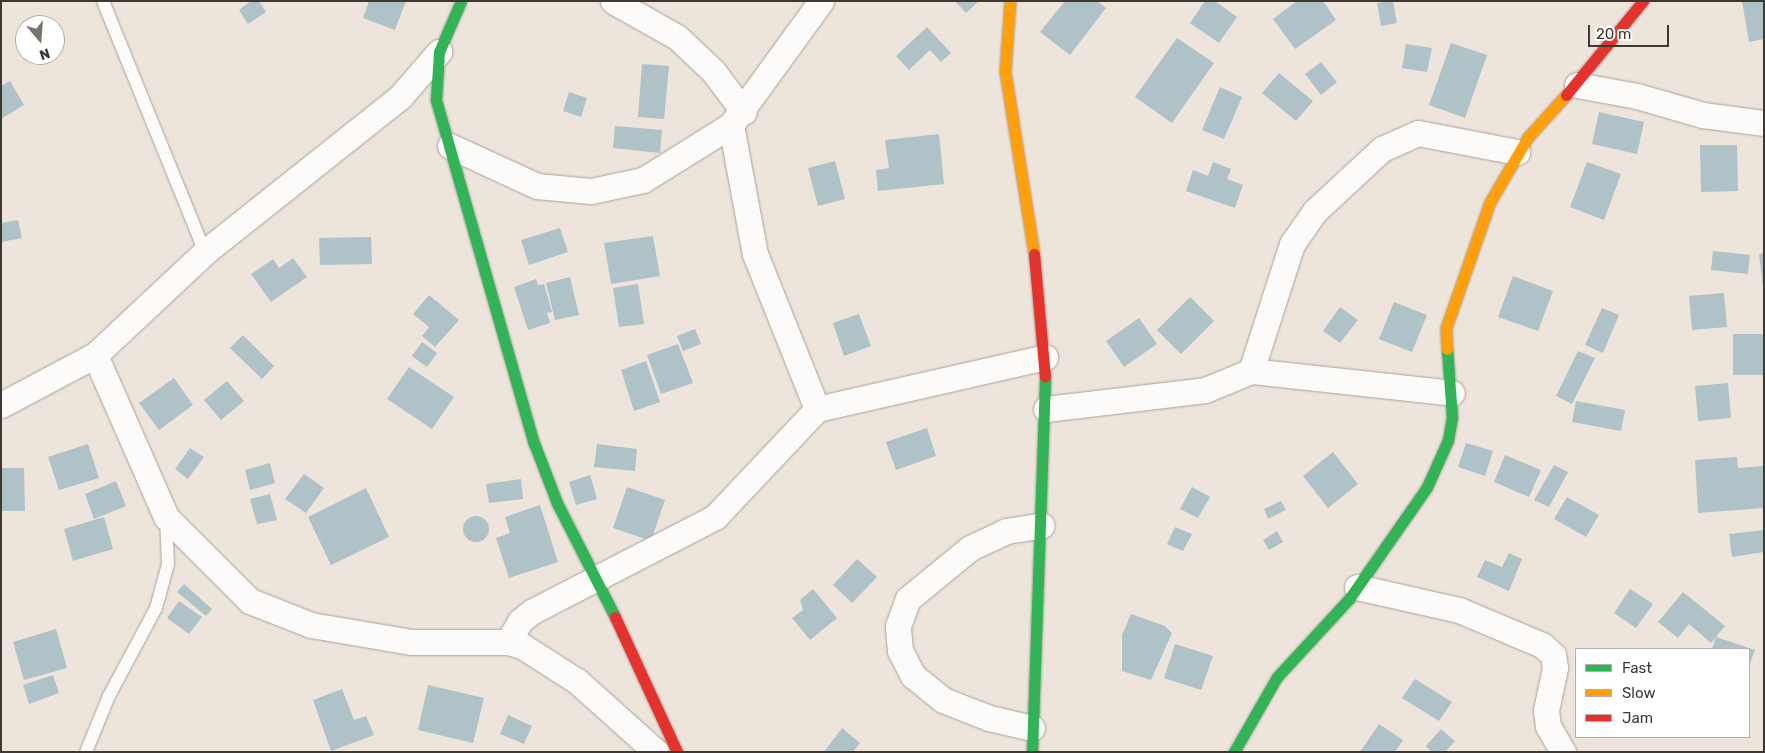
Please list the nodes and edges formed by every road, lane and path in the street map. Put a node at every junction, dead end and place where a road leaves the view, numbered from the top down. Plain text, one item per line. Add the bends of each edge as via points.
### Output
1 (103, 1) edge
2 (461, 1) edge
3 (613, 1) edge
4 (821, 1) edge
5 (1010, 1) edge
6 (1643, 1) edge
7 (439, 52) junction
8 (1577, 85) junction
9 (737, 118) junction
10 (1764, 123) edge
11 (450, 146) junction
12 (1517, 152) junction
13 (205, 252) junction
14 (95, 355) junction
15 (1045, 357) junction
16 (1250, 371) junction
17 (1452, 393) junction
18 (1, 406) edge
19 (1046, 409) junction
20 (817, 410) junction
21 (166, 517) junction
22 (1042, 525) junction
23 (597, 577) junction
24 (1357, 587) junction
25 (508, 642) junction
26 (1032, 740) edge
27 (86, 752) edge
28 (656, 752) edge
29 (677, 752) edge
30 (1234, 752) edge
31 (1562, 752) edge

1 - 13 lane
2 - 7 street
3 - 9 street via 677,37 713,71
4 - 9 street
5 - 15 street via 1005,72 1029,211
6 - 8 street
7 - 11 street via 436,100
7 - 13 street via 400,97
8 - 10 street via 1637,96 1703,115
8 - 12 street via 1546,114
9 - 11 street via 643,180 591,191 537,186
9 - 20 street via 756,254
11 - 23 street via 534,442 557,503
12 - 16 street via 1418,133 1376,154 1316,211 1292,244
12 - 17 street via 1490,202 1446,328
13 - 14 street
14 - 18 street
14 - 21 street
15 - 19 street
15 - 20 street
16 - 17 street
16 - 19 street via 1205,390
17 - 24 street via 1448,440 1426,487
19 - 22 street
20 - 23 street via 715,517
21 - 25 street via 250,601 311,625 411,642
21 - 27 lane via 168,564 156,608 109,696
22 - 26 street
22 - 26 street via 1006,531 970,548 908,599 898,626 900,651 913,676 943,700
23 - 25 street via 533,611 520,621
23 - 29 street
24 - 30 street via 1277,677
24 - 31 street via 1459,610 1542,645 1553,655 1555,668 1546,710 1548,726
25 - 28 street via 522,646 577,680

